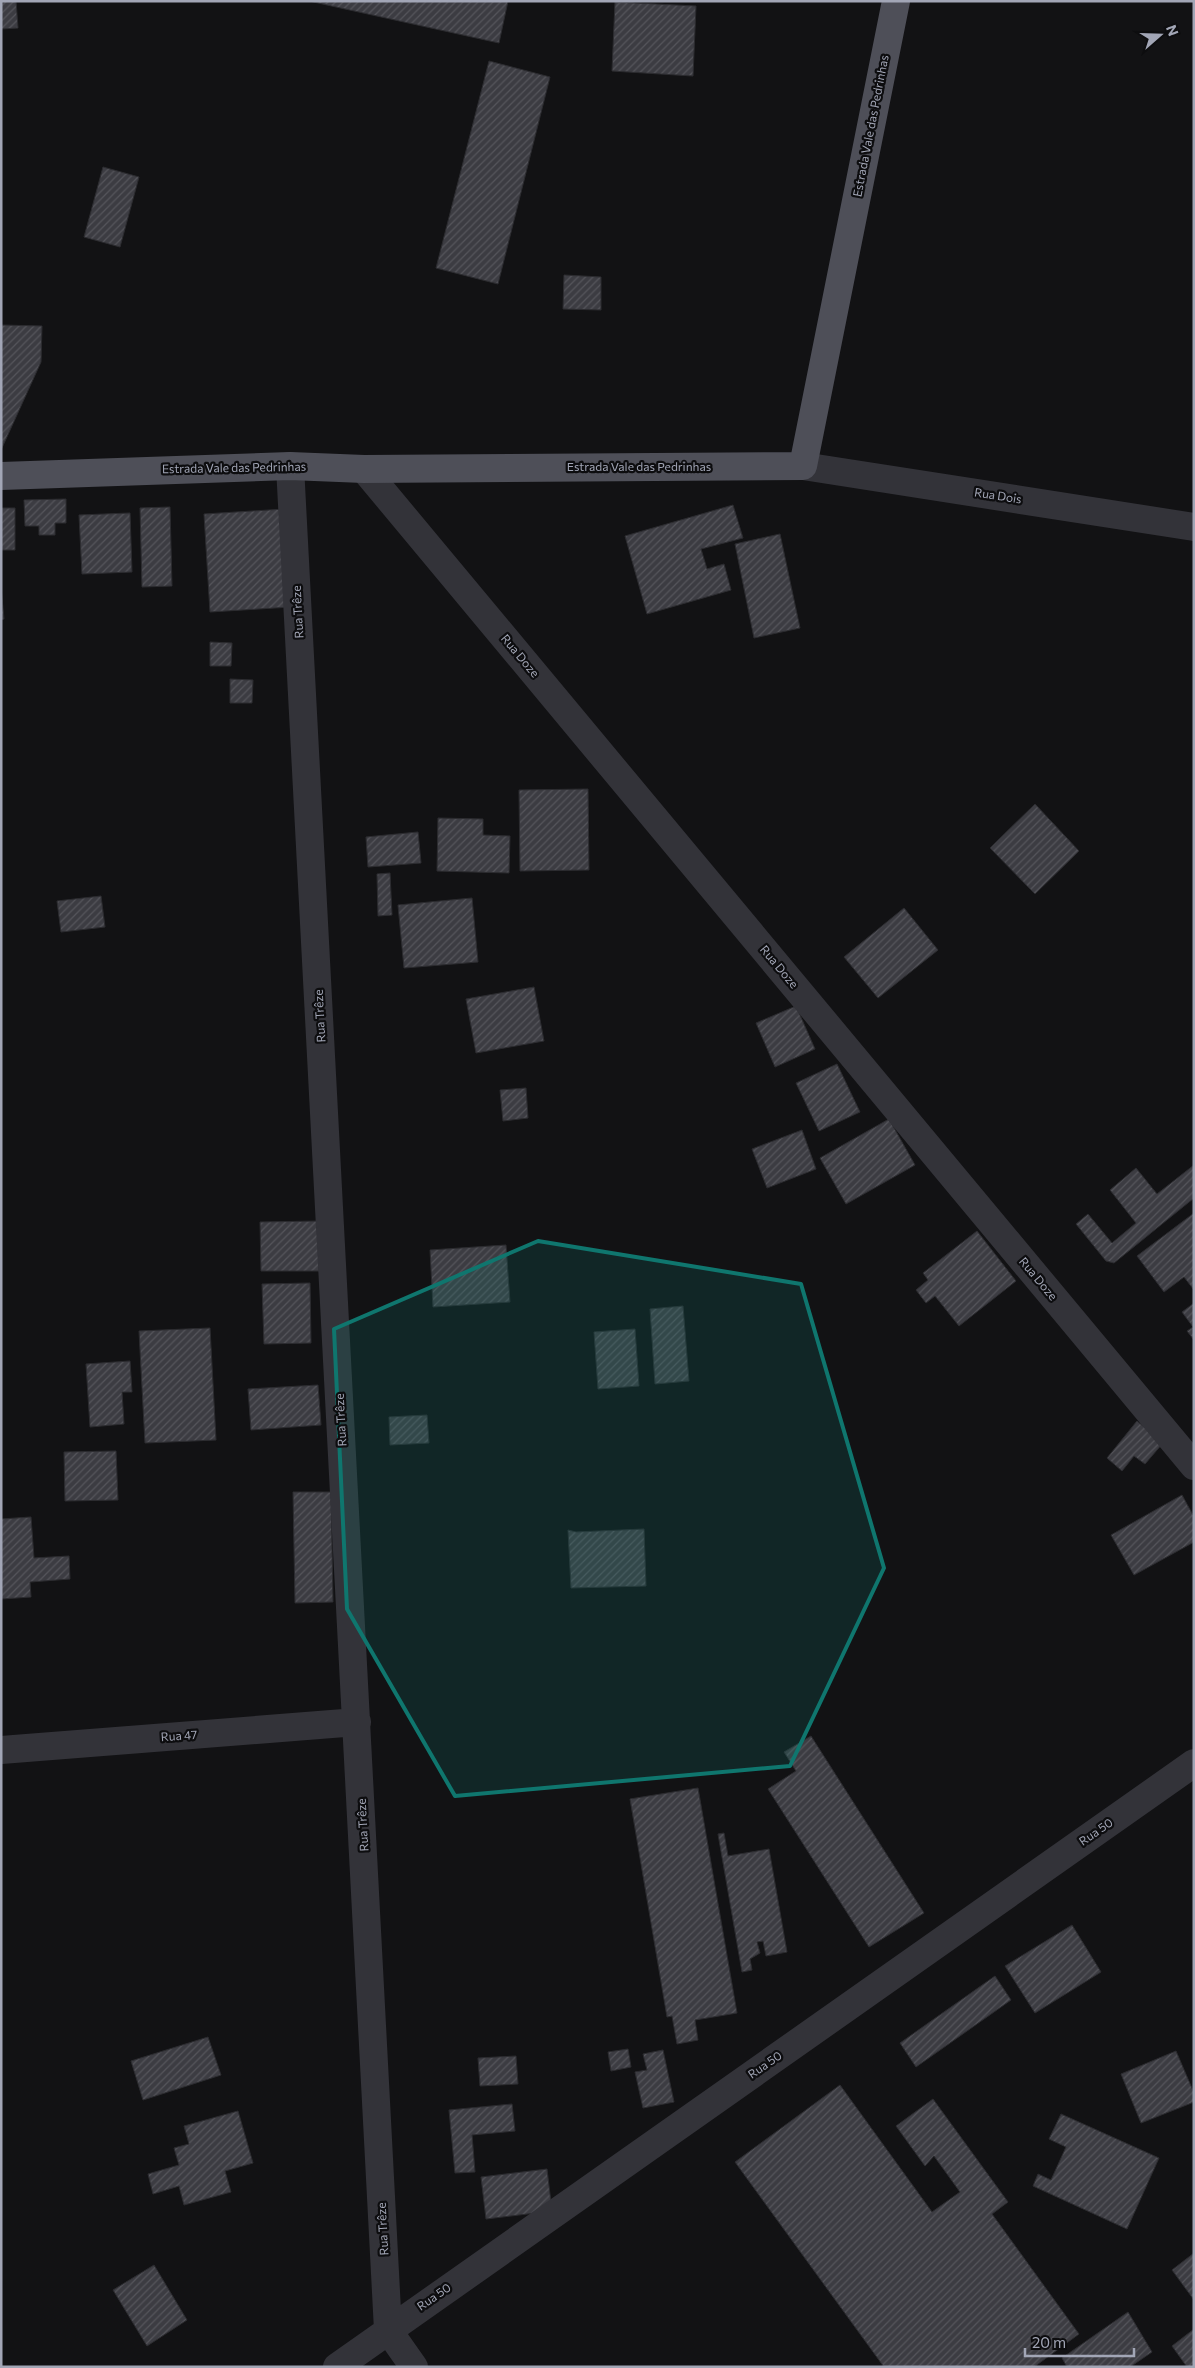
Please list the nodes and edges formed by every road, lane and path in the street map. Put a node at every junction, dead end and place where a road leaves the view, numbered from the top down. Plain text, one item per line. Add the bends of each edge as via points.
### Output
1 (896, 1) edge
2 (290, 466) junction
3 (803, 466) junction
4 (364, 469) junction
5 (1, 476) edge
6 (1194, 527) edge
7 (1194, 1466) edge
8 (358, 1722) junction
9 (1, 1750) edge
10 (1194, 1764) edge
11 (388, 2330) junction
12 (337, 2367) edge
13 (414, 2367) edge

1 - 3 main road, Estrada Vale das Pedrinhas
2 - 4 main road, Estrada Vale das Pedrinhas
2 - 5 main road, Estrada Vale das Pedrinhas
2 - 8 street, Rua Trêze
3 - 4 main road, Estrada Vale das Pedrinhas
3 - 6 street, Rua Dois
4 - 7 street, Rua Doze
8 - 9 street, Rua 47
8 - 11 street, Rua Trêze
10 - 11 street, Rua 50
11 - 12 street, Rua 50
11 - 13 street

